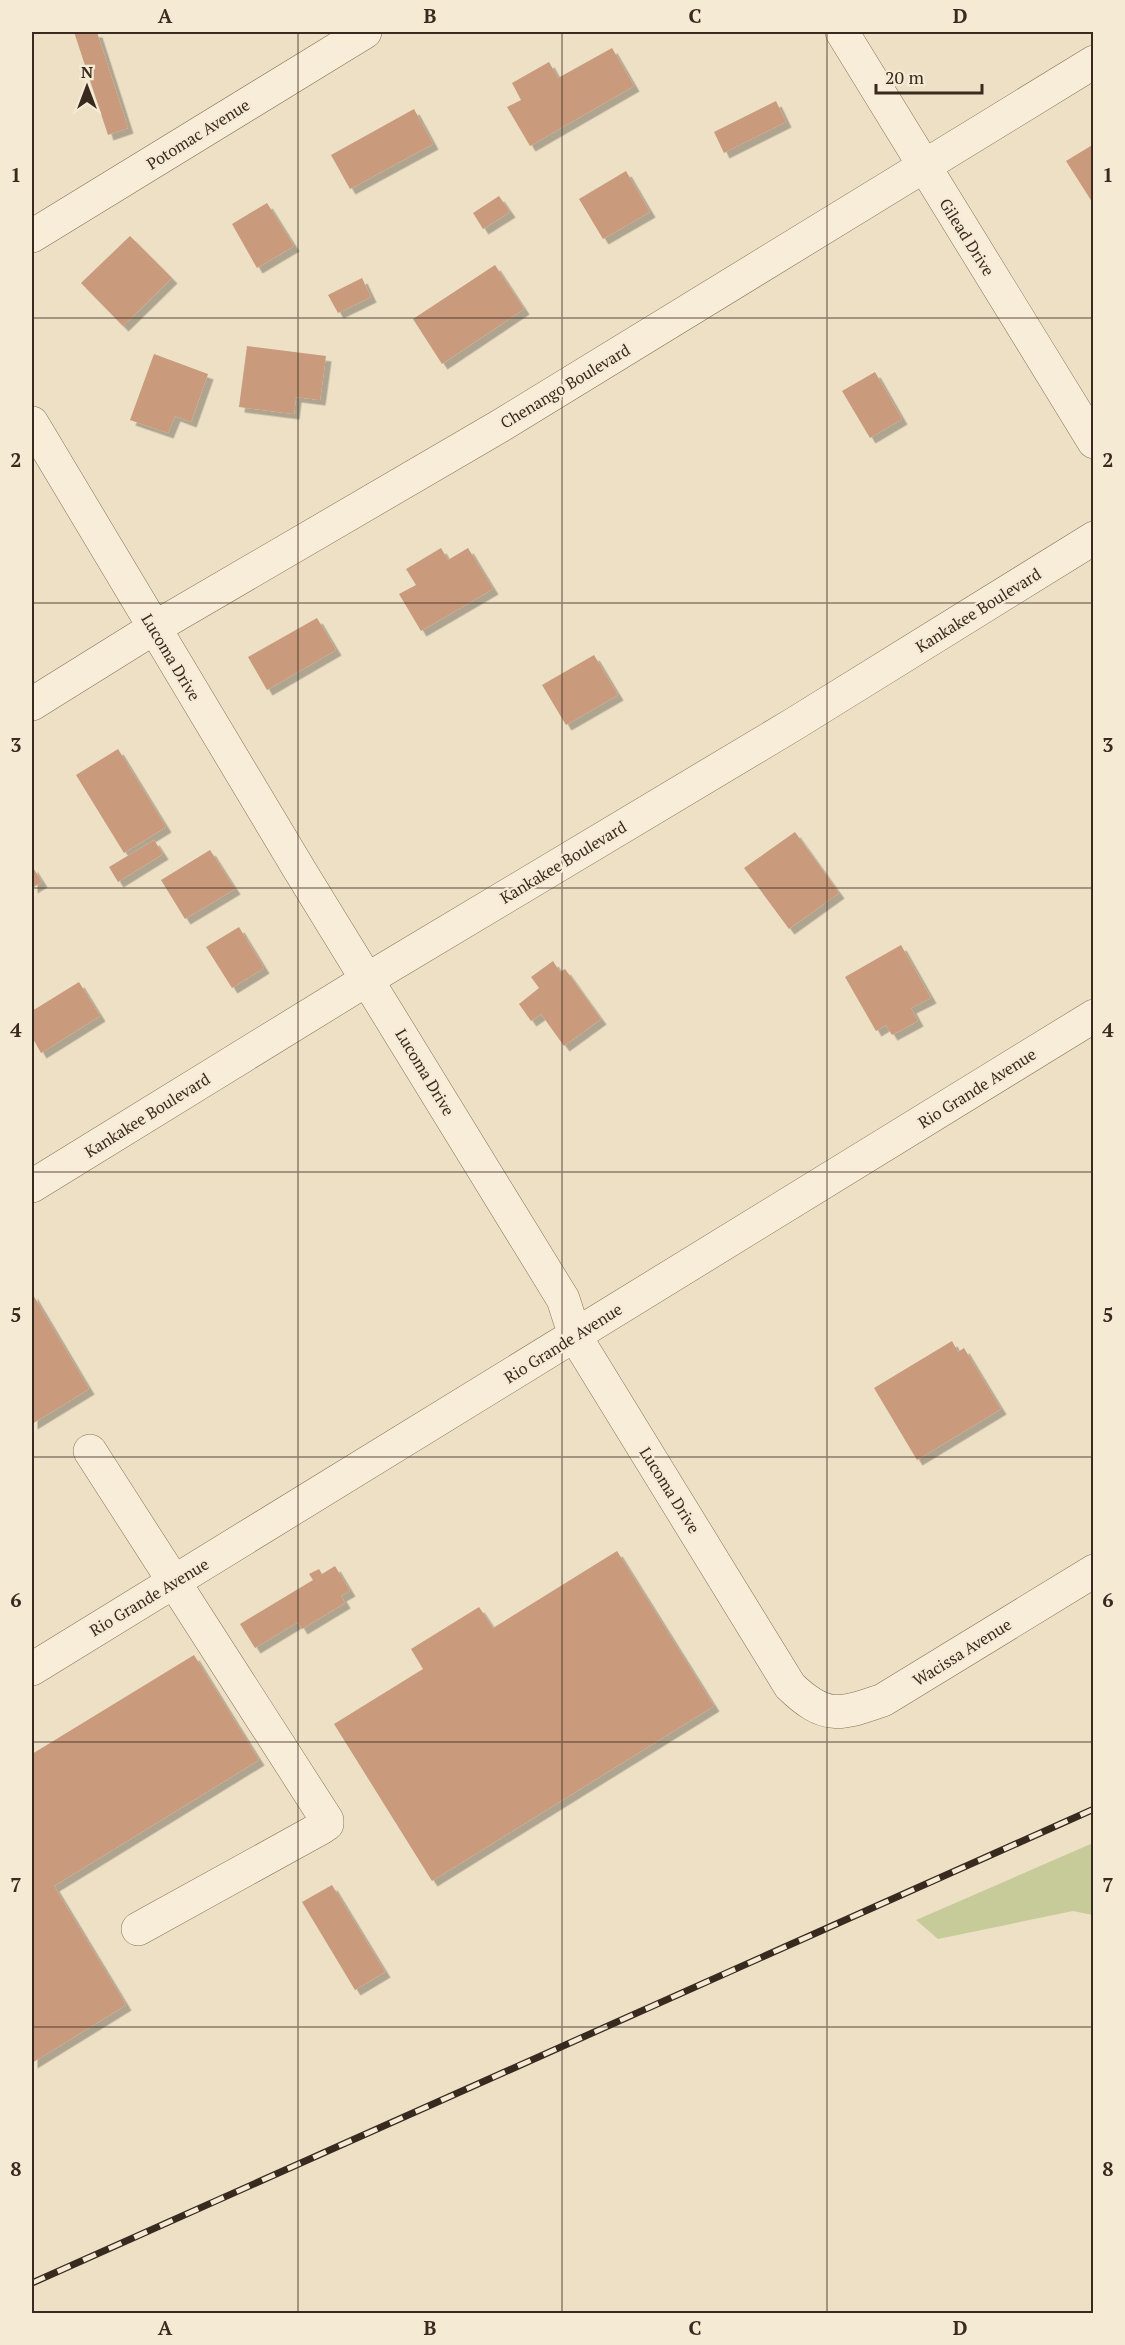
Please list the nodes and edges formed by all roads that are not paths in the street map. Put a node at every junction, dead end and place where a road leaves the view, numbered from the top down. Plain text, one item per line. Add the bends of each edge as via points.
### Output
1 (365, 32) edge
2 (842, 32) edge
3 (1094, 62) edge
4 (922, 165) junction
5 (32, 236) edge
6 (32, 423) edge
7 (1094, 442) edge
8 (1094, 538) edge
9 (154, 628) junction
10 (32, 704) edge
11 (368, 979) junction
12 (1094, 1016) edge
13 (32, 1186) edge
14 (575, 1336) junction
15 (90, 1451) dead end
16 (1094, 1571) edge
17 (174, 1582) junction
18 (32, 1669) edge
19 (824, 1711) joint
20 (138, 1929) dead end

1 - 5 street, Potomac Avenue
2 - 4 street, Gilead Drive
3 - 4 street, Chenango Boulevard
4 - 7 street, Gilead Drive
4 - 9 street, Chenango Boulevard via 510,420
6 - 9 street, Lucoma Drive
8 - 11 street, Kankakee Boulevard via 794,724
9 - 10 street, Chenango Boulevard
9 - 11 street, Lucoma Drive
11 - 13 street, Kankakee Boulevard
11 - 14 street, Lucoma Drive via 563,1299
12 - 14 street, Rio Grande Avenue
14 - 17 street, Rio Grande Avenue
14 - 19 street, Lucoma Drive via 790,1686
15 - 17 street
16 - 19 street, Wacissa Avenue via 883,1700 853,1711
17 - 18 street, Rio Grande Avenue
17 - 20 street via 327,1824

